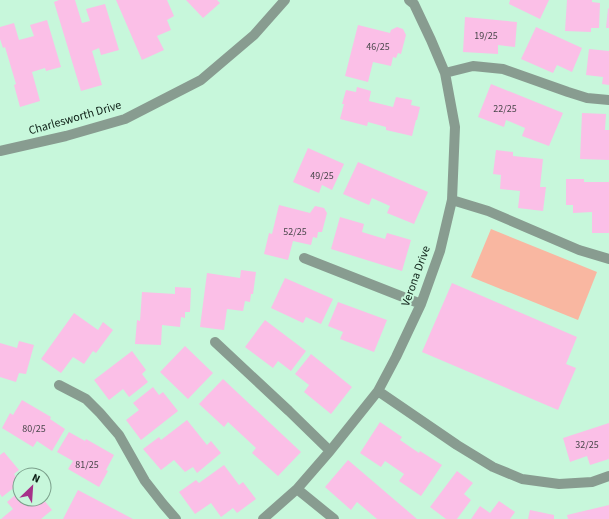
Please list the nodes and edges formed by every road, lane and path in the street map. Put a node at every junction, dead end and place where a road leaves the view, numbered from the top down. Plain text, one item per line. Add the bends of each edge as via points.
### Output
1 (285, 0) edge
2 (413, 1) edge
3 (445, 73) junction
4 (609, 100) edge
5 (0, 151) edge
6 (452, 200) junction
7 (304, 258) dead end
8 (609, 259) edge
9 (421, 304) junction
10 (215, 342) dead end
11 (59, 385) dead end
12 (378, 391) junction
13 (330, 451) junction
14 (609, 476) edge
15 (297, 489) junction
16 (176, 519) edge
17 (263, 519) edge
18 (334, 519) edge

1 - 5 street, Charlesworth Drive via 254,36 201,80 125,119
2 - 3 street, Verona Drive
3 - 4 street via 473,66 503,69 587,98
3 - 6 street, Verona Drive via 455,127
6 - 8 street via 488,211 579,250
6 - 9 street, Verona Drive via 440,251
7 - 9 street
9 - 12 street, Verona Drive
10 - 13 street
11 - 16 street via 86,400 120,435 145,480
12 - 13 street, Verona Drive
12 - 14 street via 487,464 522,479 559,484 592,482
13 - 15 street, Verona Drive
15 - 17 street, Verona Drive
15 - 18 street

